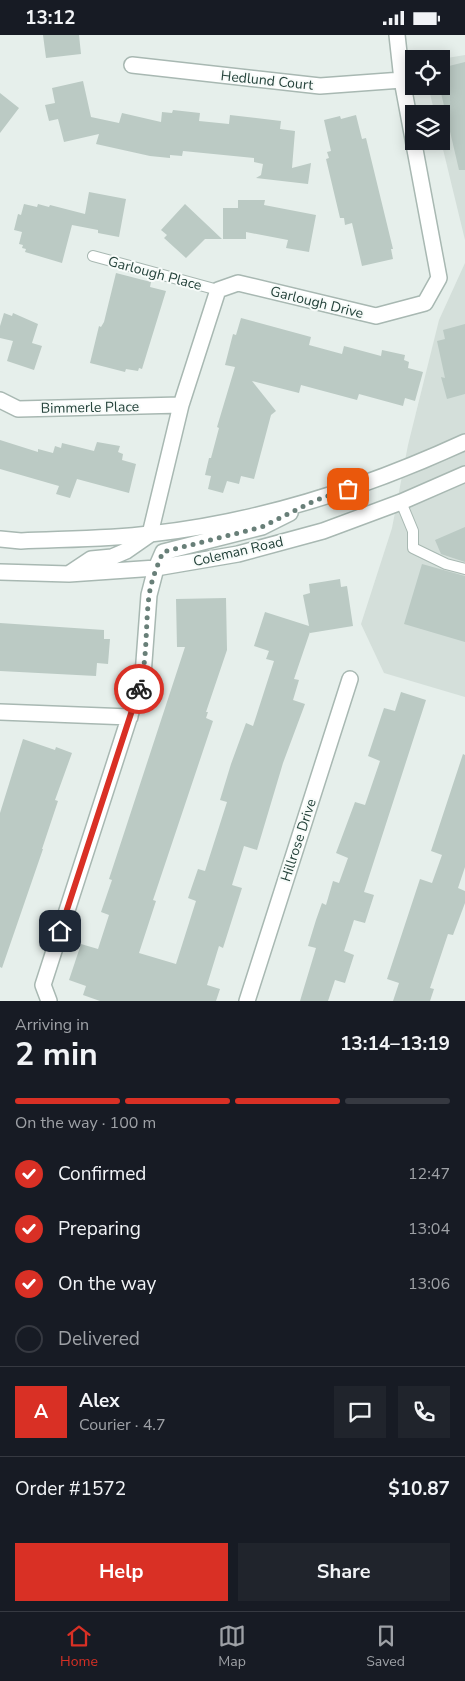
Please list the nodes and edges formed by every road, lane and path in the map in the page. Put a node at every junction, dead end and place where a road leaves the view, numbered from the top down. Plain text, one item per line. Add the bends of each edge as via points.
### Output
1 (397, 35) edge
2 (132, 65) dead end
3 (402, 80) junction
4 (93, 256) dead end
5 (218, 290) junction
6 (0, 400) edge
7 (181, 405) junction
8 (465, 442) edge
9 (465, 474) edge
10 (314, 501) junction
11 (401, 502) junction
12 (150, 535) junction
13 (0, 539) edge
14 (156, 568) junction
15 (465, 569) edge
16 (0, 572) edge
17 (69, 574) junction
18 (350, 679) dead end
19 (0, 711) edge
20 (130, 717) junction
21 (49, 1001) edge
22 (247, 1001) edge

1 - 3 street, Garlough Drive
2 - 3 street, Hedlund Court via 320,86
3 - 5 street, Garlough Drive via 439,278 425,303 376,317 238,283
4 - 5 lane, Garlough Place
5 - 7 street
6 - 7 street, Bimmerle Place via 18,409
7 - 12 street
8 - 10 street via 414,465
9 - 11 street, Coleman Road
10 - 12 street via 229,522
10 - 14 street via 262,527 163,552
11 - 14 street, Coleman Road via 323,531 238,554
11 - 15 lane via 412,531 413,548
12 - 13 street via 21,541
12 - 17 street via 126,551 112,557 91,559
14 - 17 street, Coleman Road
14 - 20 street via 149,595 143,675
16 - 17 street, Coleman Road
18 - 22 street, Hillrose Drive
19 - 20 street
20 - 21 street via 43,985

